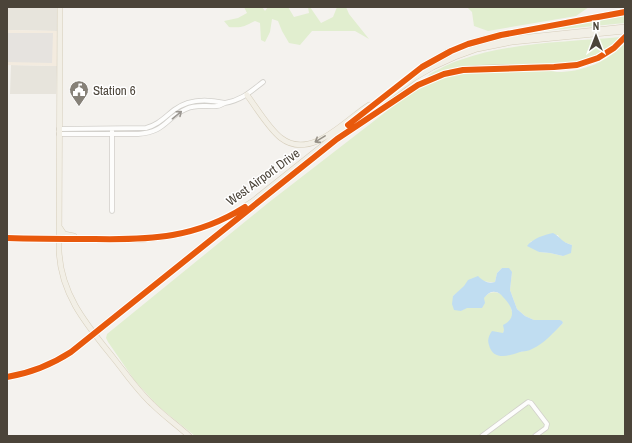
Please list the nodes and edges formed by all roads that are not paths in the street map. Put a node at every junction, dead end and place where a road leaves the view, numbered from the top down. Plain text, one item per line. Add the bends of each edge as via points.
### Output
1 (60, 7) edge
2 (625, 12) edge
3 (625, 27) edge
4 (625, 31) edge
5 (625, 37) edge
6 (411, 75) junction
7 (263, 82) dead end
8 (387, 94) junction
9 (246, 95) junction
10 (187, 106) junction
11 (153, 126) junction
12 (155, 131) junction
13 (59, 132) junction
14 (112, 132) junction
15 (337, 139) junction
16 (112, 211) dead end
17 (59, 225) junction
18 (7, 238) edge
19 (42, 239) junction
20 (59, 239) junction
21 (89, 239) junction
22 (94, 333) junction
23 (7, 377) edge
24 (189, 436) edge
25 (482, 436) edge
26 (535, 436) edge

1 - 13 main road
2 - 6 main road via 476,41 451,50
3 - 6 main road, West Airport Drive via 509,38 483,43 442,58
4 - 15 main road, West Airport Drive via 512,42 461,54 414,78
5 - 15 main road via 598,58 577,65 476,69 444,74 407,92
6 - 8 main road, West Airport Drive
7 - 9 street
8 -> 9 main road via 318,141 306,145 290,143 282,138
8 - 21 main road, West Airport Drive via 262,195 231,215 195,230 165,237 138,240
9 - 10 street via 236,101 199,101
10 - 11 street via 175,109
12 -> 10 street
11 - 12 street
11 - 14 street
12 - 14 street via 144,134
13 - 14 street
13 - 17 main road
14 - 16 street
15 - 22 main road, West Airport Drive
17 - 19 main road via 55,235
17 - 20 main road
17 - 21 main road via 64,234
18 - 19 main road, West Airport Drive
19 - 20 main road, West Airport Drive
20 - 21 main road, West Airport Drive
20 - 22 main road via 60,265 66,286 76,308
22 - 23 main road, West Airport Drive via 57,361 37,370
22 - 24 main road via 146,398
25 - 26 street via 528,402 532,403 547,424 546,428

